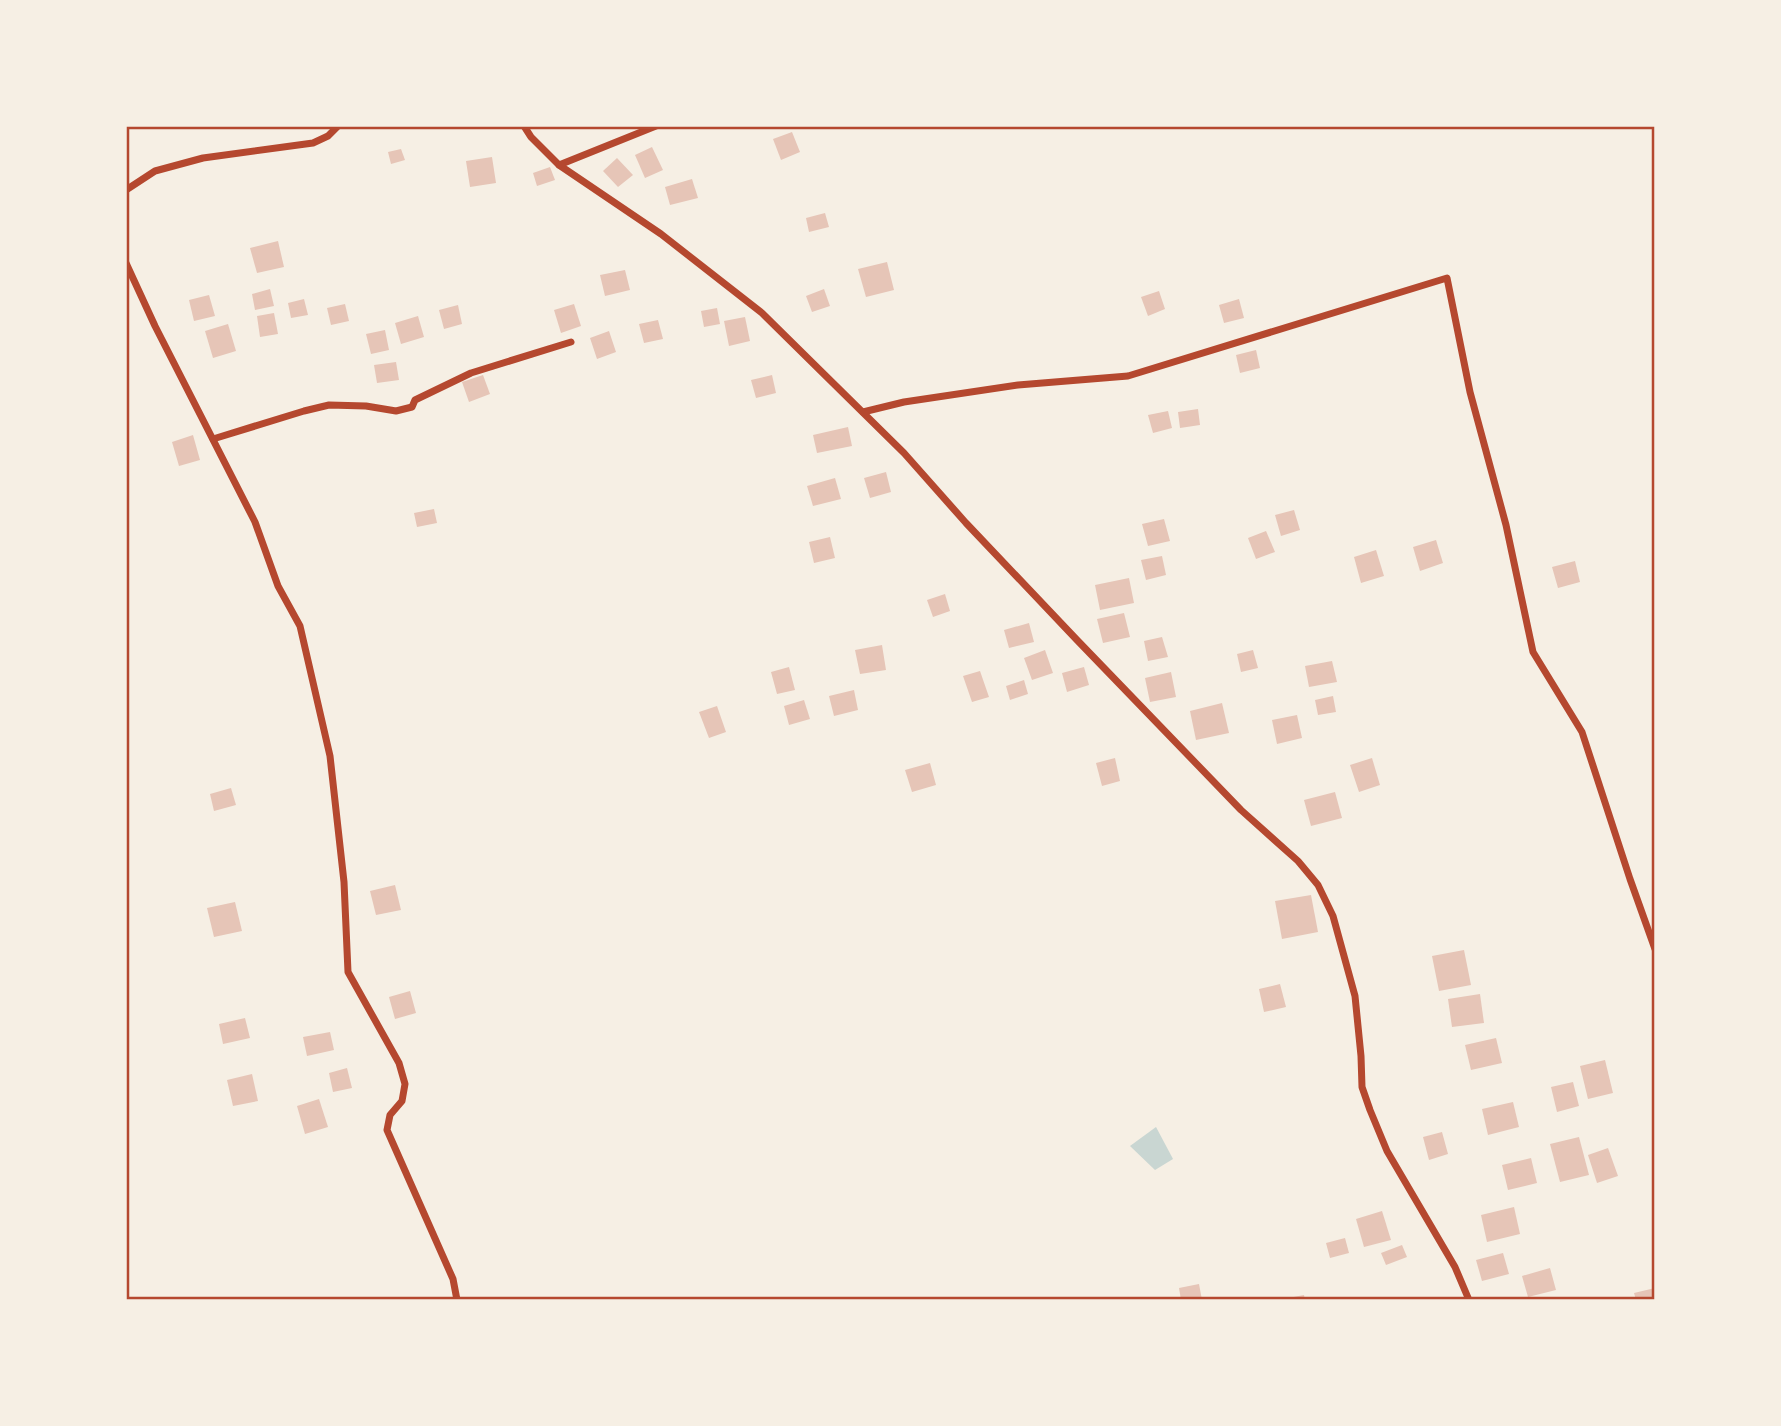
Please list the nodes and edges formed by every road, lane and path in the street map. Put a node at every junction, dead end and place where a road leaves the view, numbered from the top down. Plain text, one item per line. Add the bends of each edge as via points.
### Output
1 (338, 126) edge
2 (524, 126) edge
3 (656, 126) edge
4 (559, 165) junction
5 (126, 190) edge
6 (126, 263) edge
7 (571, 342) dead end
8 (863, 412) junction
9 (213, 439) junction
10 (1655, 949) edge
11 (457, 1300) edge
12 (1469, 1300) edge

1 - 5 street via 313,143 203,158 155,171
2 - 4 street
3 - 4 street
4 - 8 street via 661,234 762,313
6 - 9 street
7 - 9 street via 471,373 415,400 412,407 396,411 329,405
8 - 10 street via 1018,385 1128,376 1447,278 1533,652 1582,732
8 - 12 street via 1183,750 1318,885 1333,916 1355,996 1362,1087 1370,1110 1387,1151 1455,1267
9 - 11 street via 300,626 330,756 348,972 399,1063 405,1084 402,1101 390,1115 387,1130 453,1279

